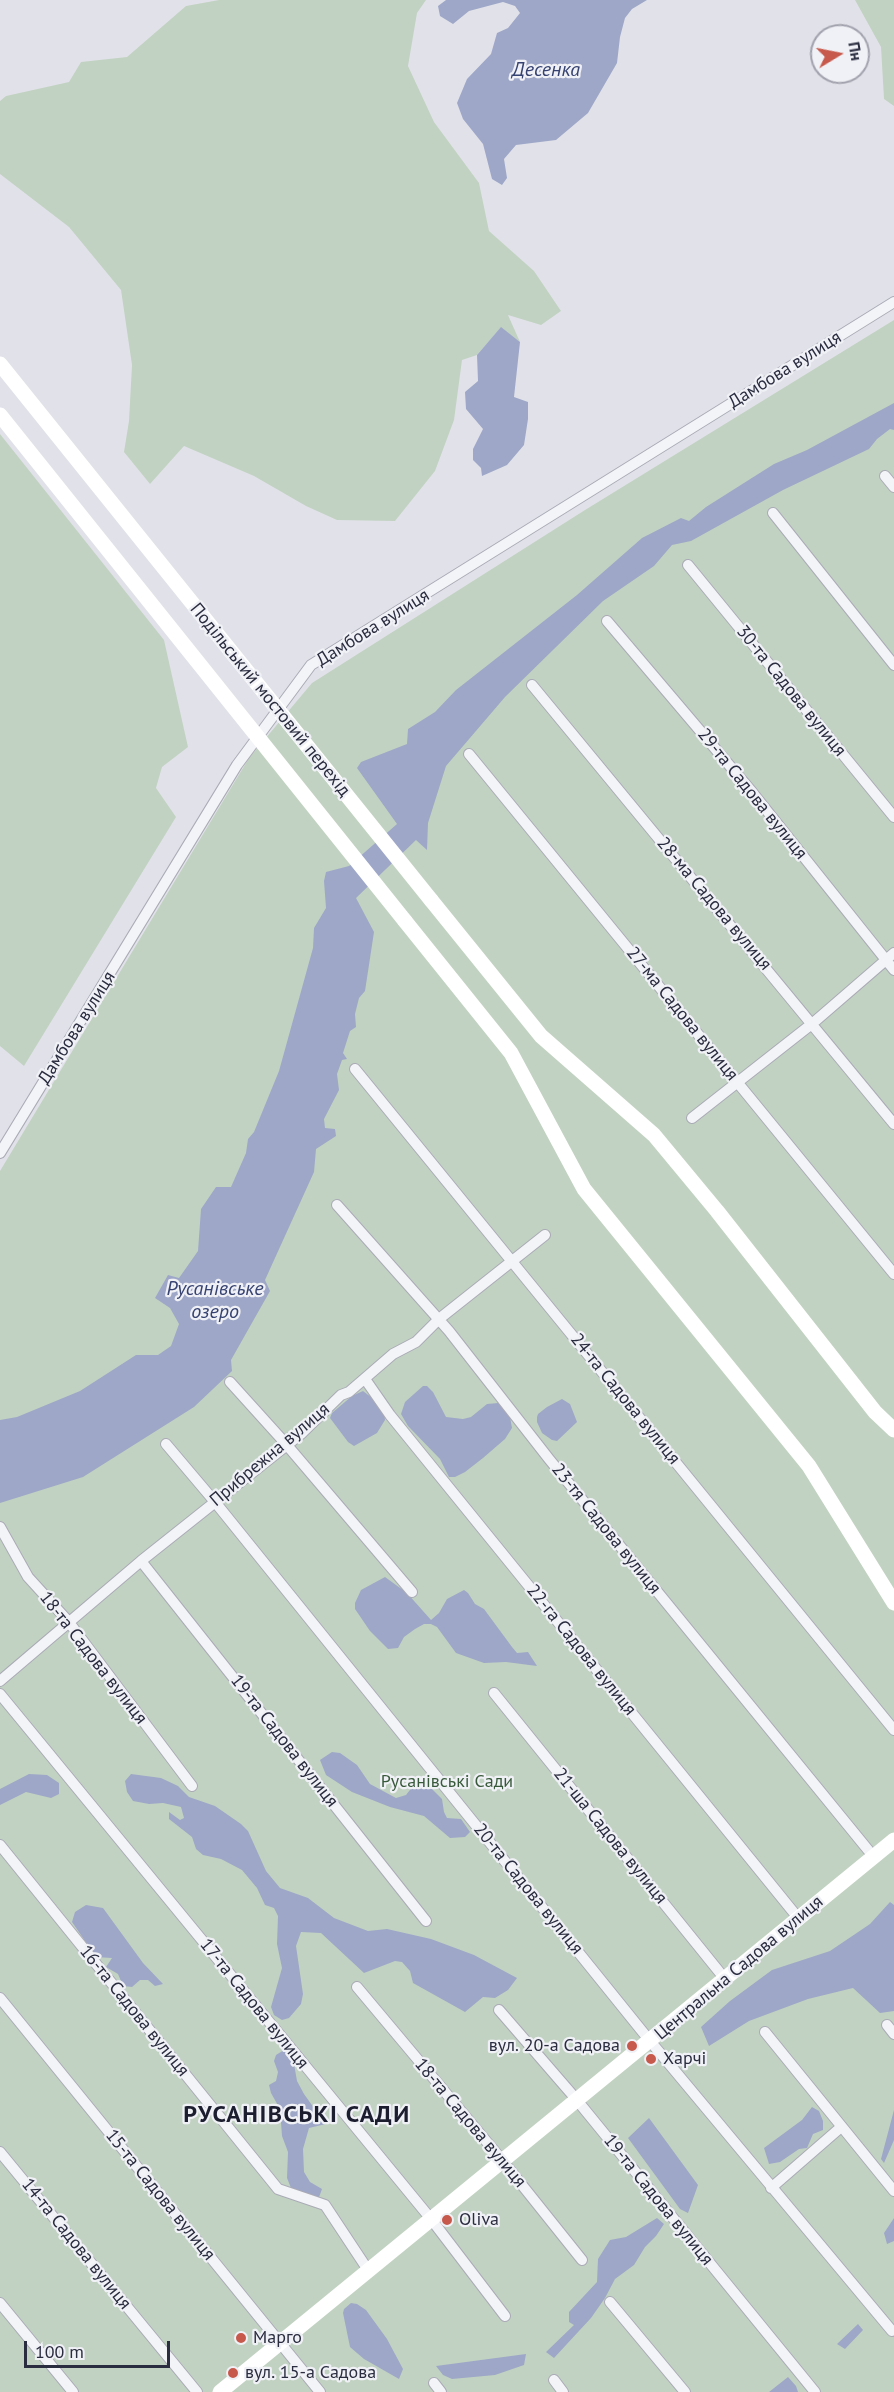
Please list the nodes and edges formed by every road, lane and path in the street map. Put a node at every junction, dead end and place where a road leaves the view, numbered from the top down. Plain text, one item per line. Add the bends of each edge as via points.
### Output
1 (894, 302) edge
2 (0, 364) edge
3 (0, 415) edge
4 (885, 476) dead end
5 (894, 488) edge
6 (773, 513) dead end
7 (688, 565) dead end
8 (607, 621) dead end
9 (894, 665) edge
10 (532, 685) dead end
11 (470, 754) dead end
12 (894, 817) edge
13 (890, 956) edge
14 (894, 970) edge
15 (813, 1023) junction
16 (355, 1069) dead end
17 (738, 1082) junction
18 (692, 1118) dead end
19 (894, 1124) edge
20 (0, 1153) edge
21 (337, 1205) dead end
22 (545, 1235) dead end
23 (514, 1261) junction
24 (894, 1274) edge
25 (439, 1319) junction
26 (365, 1379) junction
27 (230, 1382) dead end
28 (894, 1430) edge
29 (166, 1444) dead end
30 (286, 1444) junction
31 (215, 1502) junction
32 (0, 1527) edge
33 (141, 1561) junction
34 (412, 1592) dead end
35 (894, 1603) edge
36 (68, 1621) junction
37 (0, 1681) edge
38 (494, 1693) dead end
39 (0, 1694) edge
40 (894, 1730) edge
41 (192, 1786) dead end
42 (894, 1840) edge
43 (0, 1845) edge
44 (873, 1856) junction
45 (799, 1919) junction
46 (426, 1921) dead end
47 (725, 1979) junction
48 (357, 1987) dead end
49 (0, 1998) edge
50 (499, 2010) dead end
51 (765, 2032) dead end
52 (650, 2041) junction
53 (576, 2099) junction
54 (840, 2128) junction
55 (0, 2152) edge
56 (502, 2160) junction
57 (771, 2188) junction
58 (894, 2191) edge
59 (431, 2219) junction
60 (582, 2260) dead end
61 (368, 2270) junction
62 (610, 2302) dead end
63 (0, 2303) edge
64 (505, 2316) dead end
65 (892, 2331) dead end
66 (280, 2343) junction
67 (555, 2380) dead end
68 (74, 2392) edge
69 (198, 2392) edge
70 (220, 2392) edge
71 (320, 2392) edge
72 (563, 2392) edge
73 (685, 2392) edge
74 (815, 2392) edge

1 - 20 street, Дамбова вулиця via 311,665 237,765
2 - 28 main road, Подільський мостовий перехід, bridge via 541,1036 654,1135 875,1412
3 - 35 main road, Подільський мостовий перехід, bridge via 511,1053 584,1188 809,1466
4 - 5 street
6 - 9 street
7 - 12 street, 30-та Садова вулиця
8 - 13 street, 29-та Садова вулиця
10 - 15 street, 28-ма Садова вулиця
11 - 17 street, 27-ма Садова вулиця
13 - 14 street, 29-та Садова вулиця
13 - 15 street
15 - 17 street
15 - 19 street, 28-ма Садова вулиця
16 - 23 street, 24-та Садова вулиця
17 - 18 street
17 - 24 street, 27-ма Садова вулиця
21 - 25 street, 23-тя Садова вулиця
22 - 23 street, Прибрежна вулиця
23 - 25 street, Прибрежна вулиця
23 - 40 street, 24-та Садова вулиця
25 - 26 street, Прибрежна вулиця via 416,1342 393,1354
25 - 44 street, 23-тя Садова вулиця
26 - 30 street, Прибрежна вулиця
26 - 45 street, 22-га Садова вулиця
27 - 30 street
29 - 31 street, 20-та Садова вулиця
30 - 31 street, Прибрежна вулиця
30 - 34 street
31 - 33 street, Прибрежна вулиця
31 - 52 street, 20-та Садова вулиця
32 - 36 street, 18-та Садова вулиця via 28,1577
33 - 36 street, Прибрежна вулиця
33 - 46 street, 19-та Садова вулиця
36 - 37 street, Прибрежна вулиця
36 - 41 street, 18-та Садова вулиця
38 - 47 street, 21-ша Садова вулиця
39 - 59 street, 17-та Садова вулиця
42 - 44 main road, Центральна Садова вулиця
43 - 61 street, 16-та Садова вулиця via 278,2189 325,2205
44 - 45 main road, Центральна Садова вулиця
45 - 47 main road, Центральна Садова вулиця
47 - 52 main road, Центральна Садова вулиця
48 - 56 street, 18-та Садова вулиця
49 - 66 street, 15-та Садова вулиця
50 - 53 street, 19-та Садова вулиця
51 - 54 street
52 - 53 main road, Центральна Садова вулиця
52 - 57 street, 20-та Садова вулиця
53 - 56 main road, Центральна Садова вулиця
53 - 74 street, 19-та Садова вулиця
54 - 57 street
54 - 58 street
55 - 69 street, 14-та Садова вулиця
56 - 59 main road, Центральна Садова вулиця
56 - 60 street, 18-та Садова вулиця
57 - 65 street, 20-та Садова вулиця
59 - 61 main road, Центральна Садова вулиця
59 - 64 street, 17-та Садова вулиця
61 - 66 main road, Центральна Садова вулиця
62 - 73 street
63 - 68 street
66 - 70 main road, Центральна Садова вулиця
66 - 71 street, 15-та Садова вулиця
67 - 72 street

